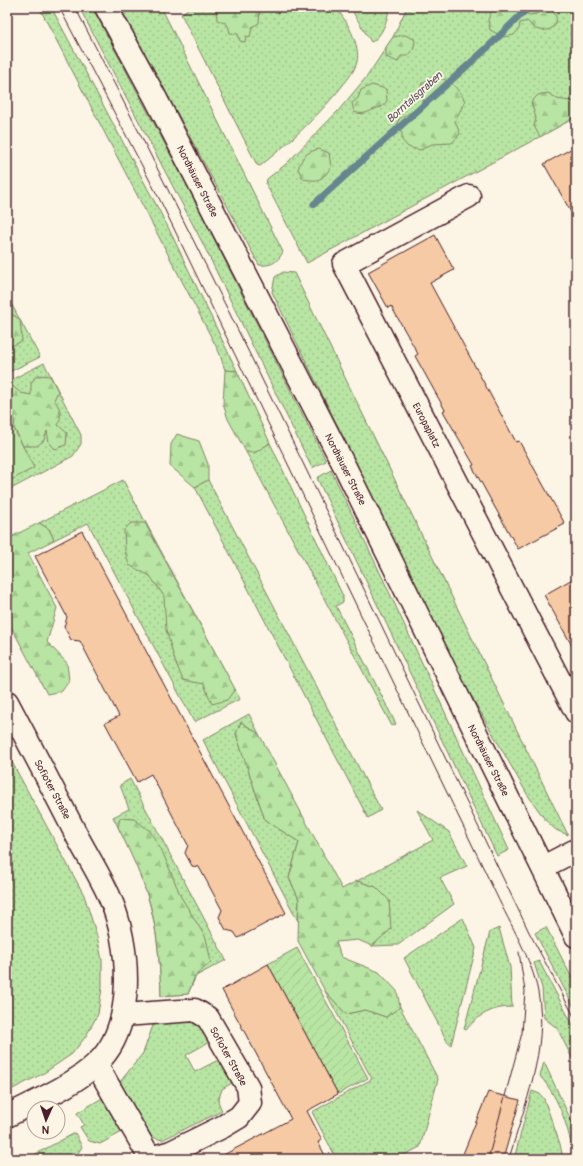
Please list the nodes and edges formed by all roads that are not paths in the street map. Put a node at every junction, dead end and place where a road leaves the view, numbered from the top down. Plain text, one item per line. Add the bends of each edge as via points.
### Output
1 (106, 7) edge
2 (469, 196) dead end
3 (7, 702) edge
4 (576, 712) edge
5 (576, 850) edge
6 (543, 867) junction
7 (576, 936) edge
8 (122, 1015) junction
9 (96, 1064) junction
10 (7, 1116) edge

1 - 6 street, Nordhäuser Straße via 155,97 342,462
2 - 4 street, Europaplatz via 344,264
3 - 8 street, Sofioter Straße via 110,898 126,966
5 - 6 street
6 - 7 street, Nordhäuser Straße
8 - 9 street, Sofioter Straße via 114,1041
8 - 9 street, Sofioter Straße via 195,1010 208,1018 248,1087 250,1103 239,1116 224,1126 171,1152 150,1158
9 - 10 street, Sofioter Straße via 72,1082

